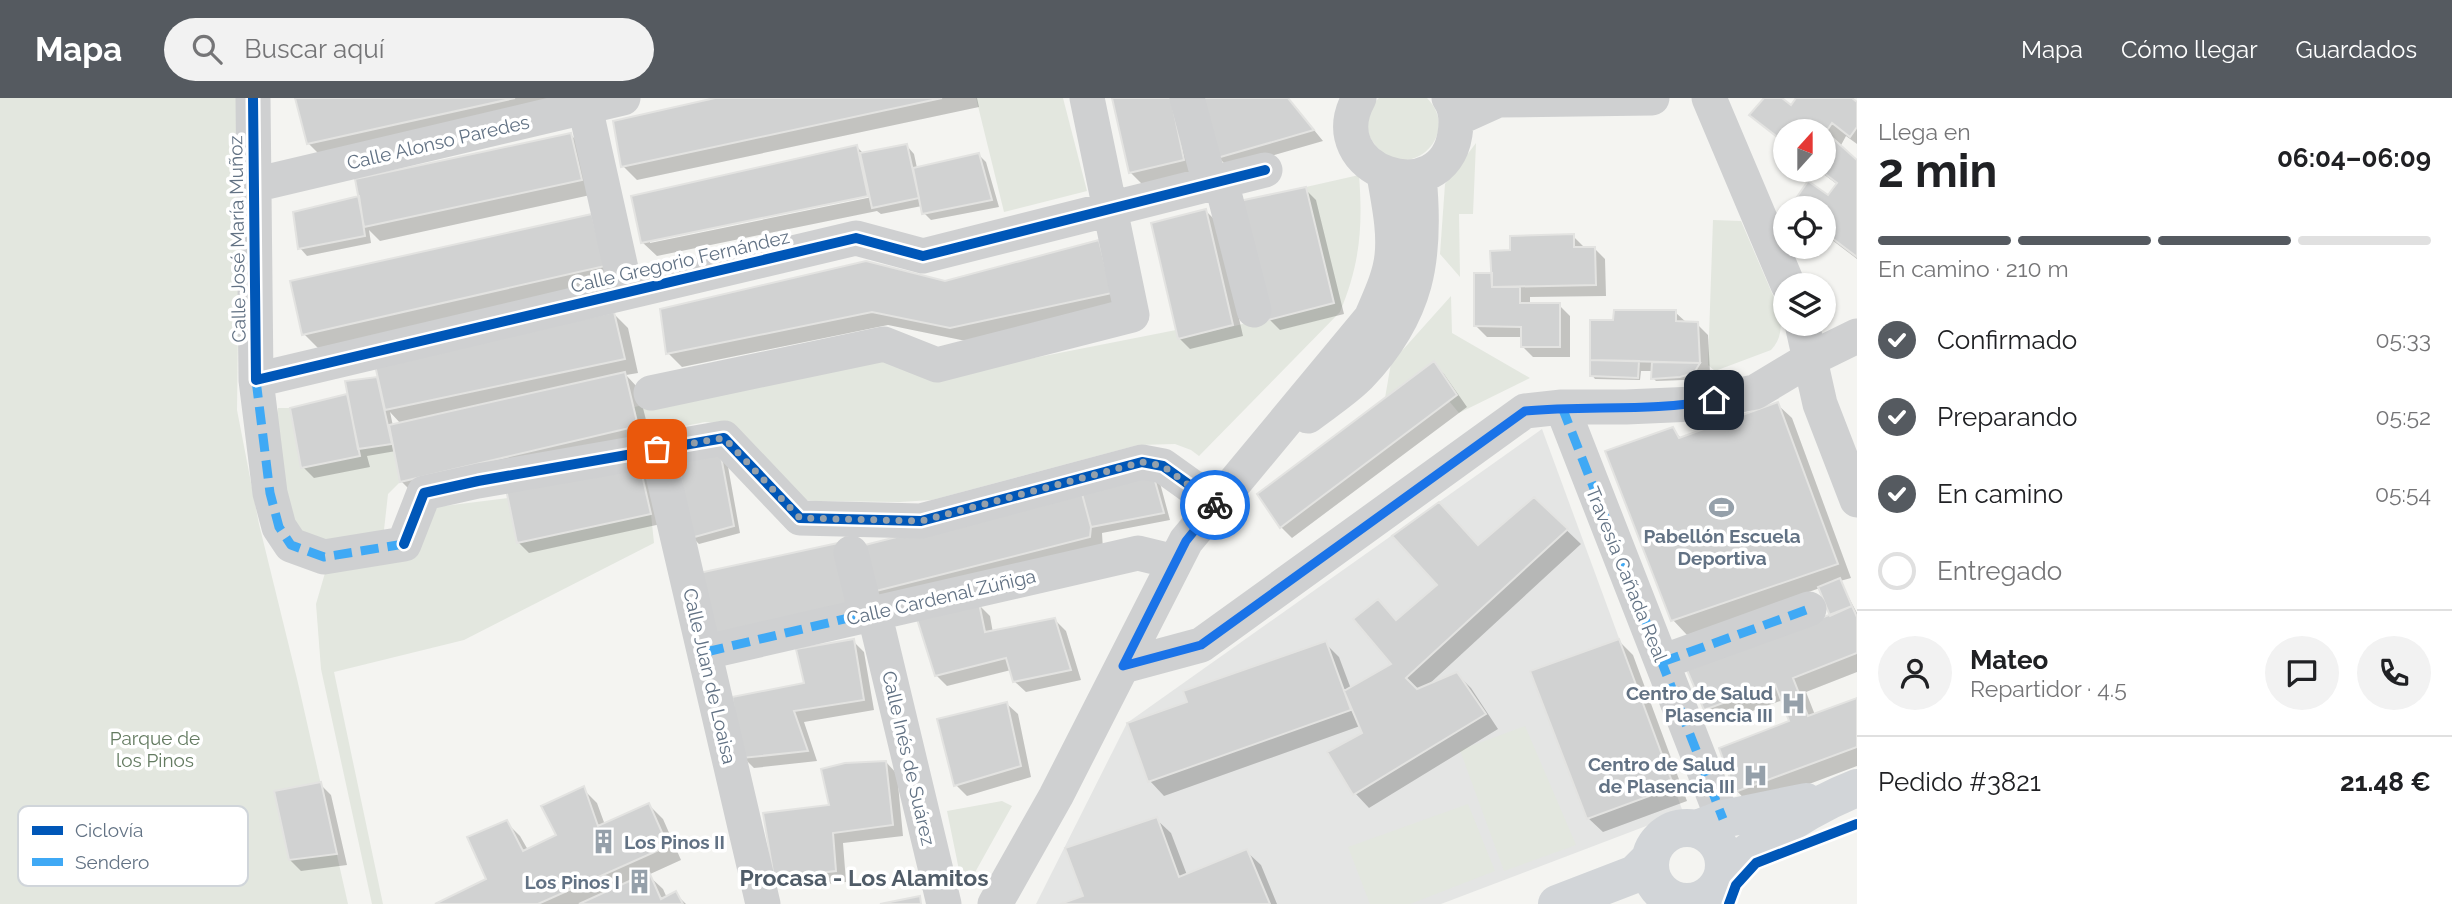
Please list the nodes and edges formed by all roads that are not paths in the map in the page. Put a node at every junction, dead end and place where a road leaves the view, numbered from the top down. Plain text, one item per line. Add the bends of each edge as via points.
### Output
1 (253, 98) edge
2 (623, 98) edge
3 (1087, 98) edge
4 (1187, 98) edge
5 (1652, 98) edge
6 (1709, 98) edge
7 (584, 103) edge
8 (1349, 103) edge
9 (1471, 104) edge
10 (1265, 170) dead end
11 (1384, 174) junction
12 (1419, 176) junction
13 (1215, 183) junction
14 (254, 185) junction
15 (1111, 209) junction
16 (1783, 273) edge
17 (626, 291) junction
18 (1254, 310) dead end
19 (1805, 336) edge
20 (1857, 337) edge
21 (1810, 359) junction
22 (256, 380) junction
23 (651, 393) dead end
24 (1562, 407) junction
25 (657, 449) junction
26 (1250, 462) junction
27 (1857, 500) edge
28 (1216, 504) junction
29 (851, 553) dead end
30 (1175, 562) junction
31 (1809, 609) dead end
32 (870, 613) junction
33 (706, 652) junction
34 (1662, 662) junction
35 (1123, 666) junction
36 (1846, 792) edge
37 (1710, 824) junction
38 (1649, 860) junction
39 (1699, 896) edge
40 (763, 904) edge
41 (944, 904) edge
42 (995, 904) edge
43 (1557, 904) edge

1 - 14 street, Calle José María Muñoz
2 - 7 street, Calle Alonso Paredes
3 - 15 street
4 - 13 street
5 - 9 street
6 - 16 street
7 - 14 street, Calle Alonso Paredes
7 - 17 street
8 - 11 street via 1357,150
9 - 12 street via 1446,157
10 - 13 street, Calle Gregorio Fernández
11 - 12 street
11 - 26 street via 1392,256 1371,318
12 - 26 street via 1421,256 1413,293 1396,331 1358,377
13 - 15 street, Calle Gregorio Fernández
13 - 18 street
14 - 22 street, Calle José María Muñoz
15 - 17 street, Calle Gregorio Fernández via 923,256 856,238
15 - 23 street via 1132,315 937,365 884,344
17 - 22 street, Calle Gregorio Fernández
19 - 21 street
20 - 21 street
21 - 24 street via 1755,392 1694,404
21 - 27 street via 1820,404
22 - 25 street, Calle José María Muñoz via 270,493 279,527 291,545 324,557 404,544 424,493
24 - 34 street, Travesía Cañada Real
24 - 35 street via 1525,411 1201,645
25 - 28 street via 724,438 800,518 921,521 1142,462 1163,466
25 - 33 street, Calle Juan de Loaisa
26 - 28 street
28 - 30 street
29 - 32 street, Calle Inés de Suárez
30 - 32 street, Calle Cardenal Zúñiga via 1138,553
30 - 35 street
31 - 34 street
32 - 33 street, Calle Cardenal Zúñiga
32 - 41 street, Calle Inés de Suárez
33 - 40 street, Calle Juan de Loaisa
34 - 37 street, Travesía Cañada Real
35 - 42 street
36 - 37 main road
36 - 39 main road via 1763,839
37 - 38 main road via 1672,831 1653,848
37 - 39 main road via 1709,834 1724,855
38 - 39 main road via 1661,893
38 - 43 main road via 1635,874

